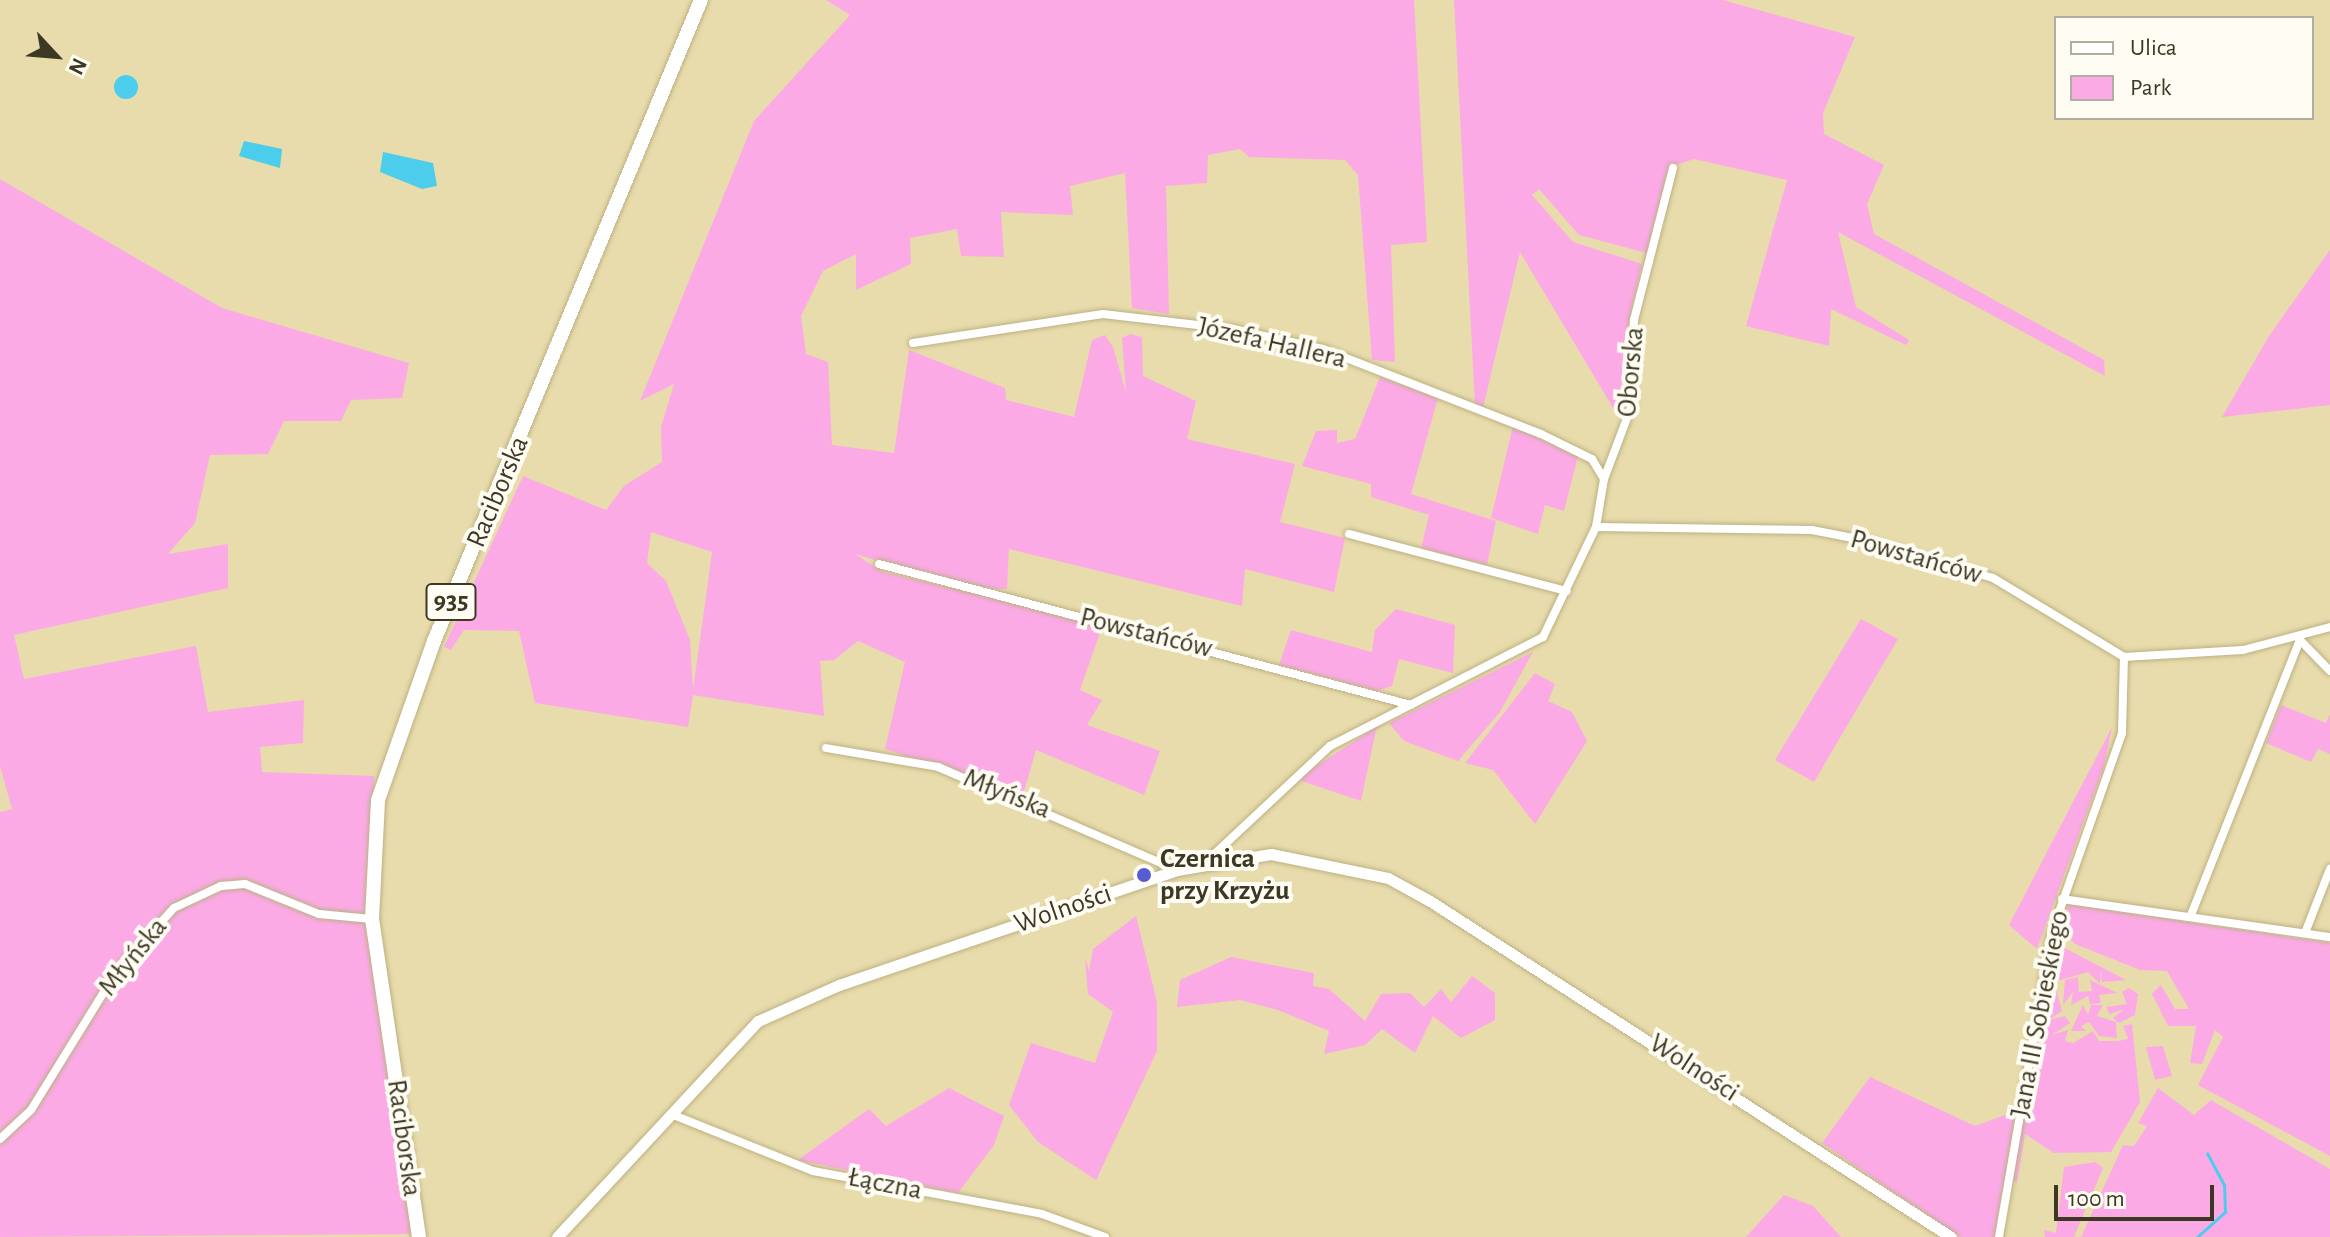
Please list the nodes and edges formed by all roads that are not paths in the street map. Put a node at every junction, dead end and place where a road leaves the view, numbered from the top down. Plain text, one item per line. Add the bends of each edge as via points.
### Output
1 (701, 0) edge
2 (1673, 168) dead end
3 (913, 343) dead end
4 (1604, 479) junction
5 (1596, 527) junction
6 (1349, 534) dead end
7 (879, 564) dead end
8 (1567, 591) junction
9 (2330, 627) edge
10 (2300, 640) junction
11 (2124, 657) junction
12 (2330, 671) edge
13 (1390, 695) junction
14 (1411, 705) junction
15 (1393, 713) junction
16 (826, 748) dead end
17 (1207, 861) junction
18 (2330, 869) edge
19 (1177, 870) junction
20 (2062, 899) junction
21 (2191, 915) junction
22 (372, 919) junction
23 (2305, 933) junction
24 (2330, 937) edge
25 (671, 1114) junction
26 (0, 1139) edge
27 (419, 1237) edge
28 (557, 1237) edge
29 (1105, 1237) edge
30 (1951, 1237) edge
31 (1999, 1237) edge

1 - 22 main road, Raciborska / 935 via 400,729 372,836
2 - 4 street, Oborska via 1634,320 1632,405
3 - 4 street, Józefa Hallera via 1103,314 1232,329 1323,349 1541,434 1592,459
4 - 5 street, Oborska
5 - 8 street
5 - 11 street, Powstańców via 1812,530 1894,548 1993,578
6 - 8 street
7 - 13 street, Powstańców
8 - 14 street via 1543,637
9 - 10 street
10 - 11 street
10 - 12 street
10 - 21 street
11 - 20 street, Jana III Sobieskiego via 2114,769
13 - 14 street, Powstańców
13 - 15 street
14 - 15 street
15 - 17 street via 1305,766
16 - 19 street, Młyńska via 938,767
17 - 19 street, Wolności
17 - 30 street, Wolności via 1271,854 1388,878
18 - 23 street
19 - 25 street, Wolności via 839,985 758,1021
20 - 21 street
20 - 31 street, Jana III Sobieskiego
21 - 23 street
22 - 26 street, Młyńska via 319,914 245,884 221,886 174,908 117,971 31,1110
22 - 27 main road, Raciborska / 935
23 - 24 street
25 - 28 street, Wolności
25 - 29 street, Łączna via 813,1171 1027,1210

